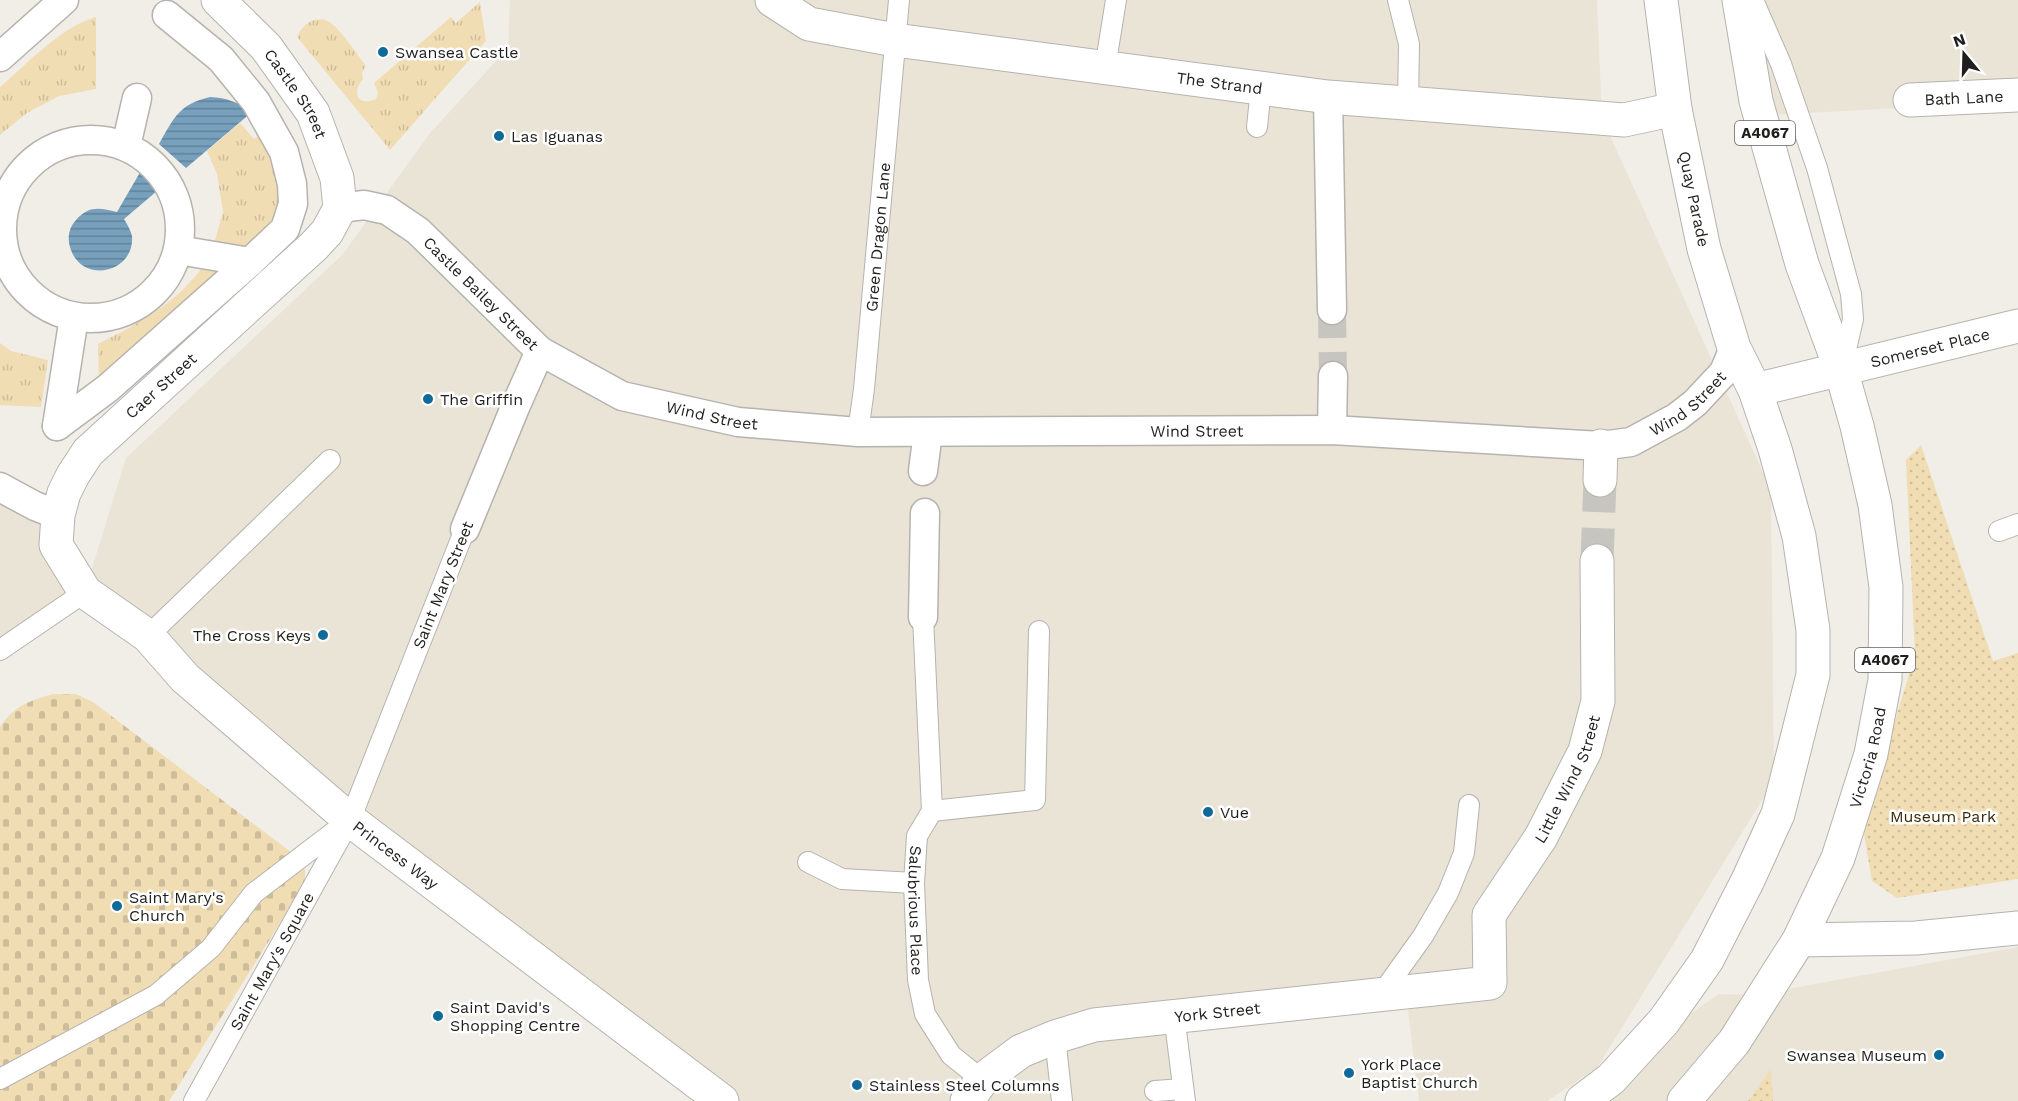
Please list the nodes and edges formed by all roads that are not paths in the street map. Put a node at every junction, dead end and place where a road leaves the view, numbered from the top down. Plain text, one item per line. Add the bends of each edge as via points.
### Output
1 (64, 0) edge
2 (218, 0) edge
3 (772, 0) edge
4 (899, 0) edge
5 (1116, 0) edge
6 (1398, 0) edge
7 (1660, 0) edge
8 (1739, 0) edge
9 (1754, 0) edge
10 (167, 15) dead end
11 (895, 39) junction
12 (0, 57) edge
13 (1105, 68) junction
14 (1261, 88) junction
15 (2018, 95) edge
16 (1328, 97) junction
17 (137, 98) dead end
18 (1910, 100) dead end
19 (1408, 103) junction
20 (1676, 109) junction
21 (1257, 127) dead end
22 (126, 146) junction
23 (339, 208) junction
24 (1, 241) edge
25 (178, 250) junction
26 (250, 262) junction
27 (1332, 310) tunnel mouth
28 (74, 317) junction
29 (2017, 329) edge
30 (1734, 348) junction
31 (540, 351) junction
32 (1841, 370) junction
33 (1333, 376) tunnel mouth
34 (1755, 390) junction
35 (622, 396) joint
36 (1332, 430) junction
37 (858, 432) junction
38 (928, 432) junction
39 (1601, 446) junction
40 (330, 460) dead end
41 (923, 471) dead end
42 (1600, 480) tunnel mouth
43 (0, 487) edge
44 (925, 513) dead end
45 (58, 515) junction
46 (2018, 524) edge
47 (465, 529) joint
48 (1999, 531) dead end
49 (1597, 561) tunnel mouth
50 (85, 592) junction
51 (923, 616) joint
52 (1039, 631) dead end
53 (148, 636) junction
54 (0, 648) edge
55 (1469, 805) dead end
56 (932, 812) junction
57 (350, 820) junction
58 (808, 862) dead end
59 (914, 883) junction
60 (2018, 928) edge
61 (1799, 940) junction
62 (1491, 983) joint
63 (1380, 996) junction
64 (1174, 1016) junction
65 (1054, 1037) junction
66 (0, 1079) edge
67 (975, 1090) edge
68 (1155, 1091) dead end
69 (1184, 1095) edge
70 (194, 1101) edge
71 (722, 1101) edge
72 (1062, 1101) edge
73 (1582, 1101) edge
74 (1684, 1101) edge

1 - 12 street
2 - 23 street, Castle Street via 266,47 313,113 337,178
3 - 11 street, The Strand via 809,24
4 - 11 lane, Green Dragon Lane
5 - 13 lane
6 - 19 lane via 1409,44
7 - 20 street, Quay Parade
8 - 32 street, A4067 via 1756,101 1803,264
9 - 32 lane via 1817,168 1849,284 1853,319
10 - 26 street via 221,59 256,102 284,152 293,204 285,229
11 - 13 street, The Strand
11 - 37 lane, Green Dragon Lane
13 - 14 street, The Strand
14 - 16 street, The Strand
14 - 21 lane
15 - 18 street, Bath Lane
16 - 19 street, The Strand
16 - 27 street
17 - 22 street
19 - 20 street, The Strand via 1624,120
20 - 30 street, Quay Parade via 1704,249
22 - 24 street via 96,140 65,143 38,157 17,179 4,207
22 - 25 street via 148,160 176,200
23 - 31 street, Castle Bailey Street via 364,205 387,210 418,231
23 - 45 street, Caer Street via 327,232 314,246 88,452 72,475
24 - 28 street via 9,265 25,289 47,307
25 - 26 street
25 - 28 street via 168,275 143,301 101,318
26 - 28 street via 108,388 57,426
29 - 32 street, Somerset Place
30 - 34 street, Quay Parade
30 - 39 street, Wind Street via 1724,372 1677,417 1631,442
31 - 35 street, Castle Bailey Street
31 - 47 street, Saint Mary Street
32 - 34 street, Somerset Place
32 - 61 street, Victoria Road / A4067 via 1875,505 1886,587 1885,680 1871,754 1838,858
33 - 36 street
34 - 73 street via 1799,536 1813,630 1812,675 1796,744 1778,814 1707,960 1664,1021 1611,1079
35 - 37 street, Wind Street via 738,422
36 - 38 street, Wind Street
36 - 39 street, Wind Street
37 - 38 street, Wind Street
38 - 41 street
39 - 42 street
40 - 53 lane
43 - 45 street
44 - 51 street
45 - 50 street, Caer Street via 56,545
46 - 48 lane
47 - 57 lane, Saint Mary Street
49 - 62 street, Little Wind Street via 1598,701 1585,751 1546,827 1489,915
50 - 53 street, Princess Way
50 - 54 lane
51 - 56 lane
52 - 56 lane via 1035,800
53 - 57 street, Princess Way via 184,678
55 - 63 lane via 1464,853 1448,893
56 - 59 lane, Salubrious Place via 917,836
57 - 66 lane via 254,893 211,948 156,995
57 - 70 lane, Saint Mary's Square
57 - 71 street, Princess Way
58 - 59 lane via 842,879
59 - 67 lane, Salubrious Place via 918,980 925,1014
60 - 61 street via 1916,938
61 - 74 street, Victoria Road / A4067 via 1734,1042
62 - 63 street, York Street
63 - 64 street, York Street
64 - 65 street, York Street via 1094,1025
64 - 69 lane
65 - 67 street, York Street via 1021,1051
65 - 72 lane
68 - 69 lane

